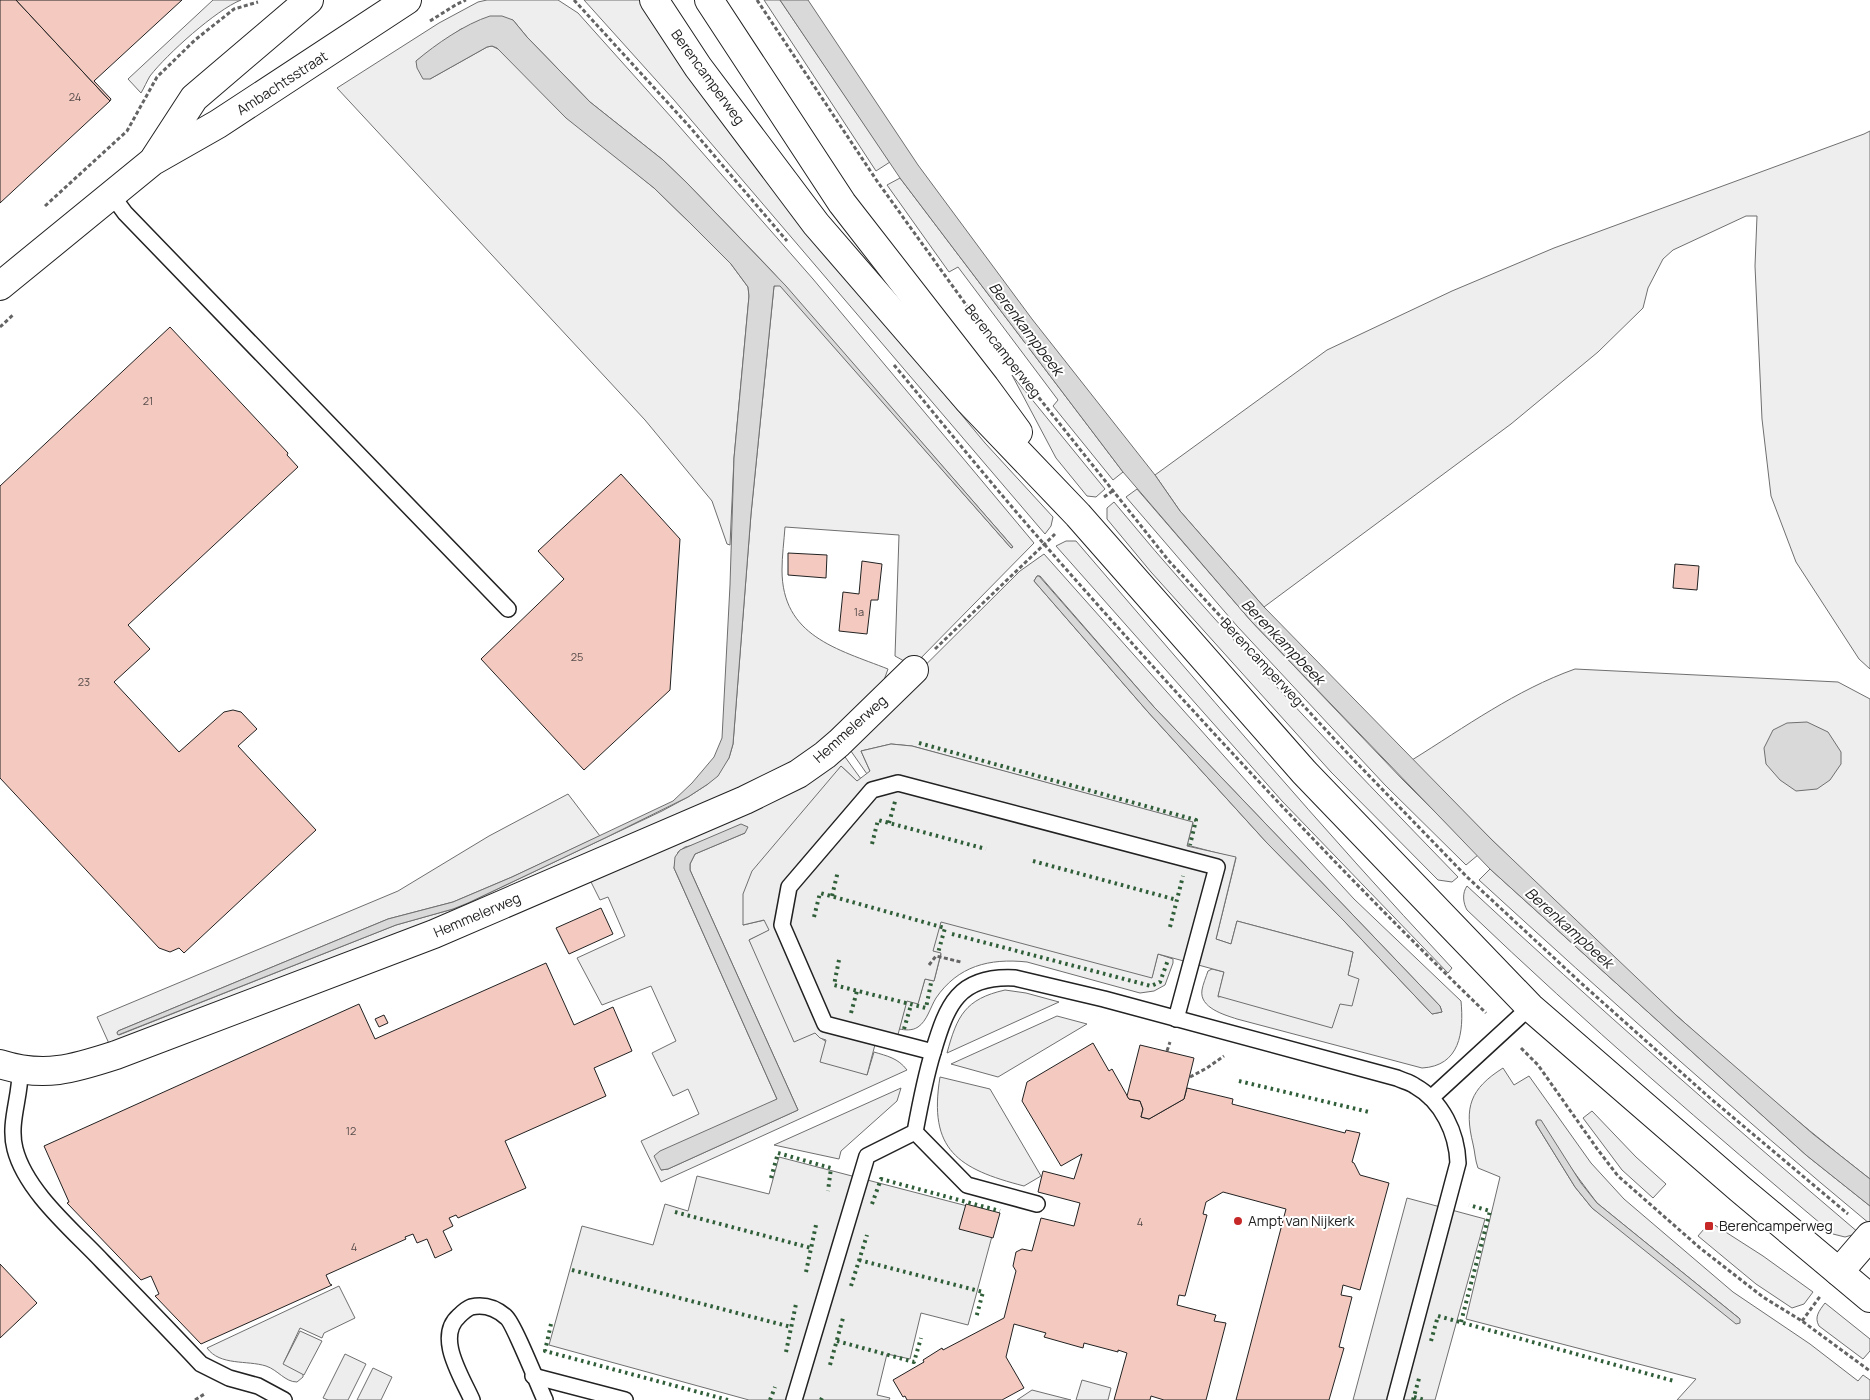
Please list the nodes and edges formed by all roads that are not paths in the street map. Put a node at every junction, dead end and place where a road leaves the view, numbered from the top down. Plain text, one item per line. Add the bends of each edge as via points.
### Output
1 (309, 0) edge
2 (407, 0) edge
3 (654, 0) edge
4 (709, 0) edge
5 (153, 162) junction
6 (111, 194) junction
7 (842, 203) junction
8 (816, 224) junction
9 (0, 286) edge
10 (1078, 515) junction
11 (508, 609) dead end
12 (914, 670) road end
13 (1530, 1007) junction
14 (1176, 1019) junction
15 (933, 1052) junction
16 (10, 1067) edge
17 (1431, 1098) junction
18 (915, 1132) junction
19 (1037, 1204) dead end
20 (1862, 1228) edge
21 (1839, 1272) junction
22 (1870, 1298) edge
23 (533, 1376) junction
24 (284, 1400) edge
25 (472, 1400) edge
26 (545, 1400) edge
27 (625, 1400) edge
28 (794, 1400) edge
29 (1395, 1400) edge

1 - 5 main road, Ambachtsstraat via 194,98
2 - 5 main road, Ambachtsstraat via 218,124
3 - 8 main road, Berencamperweg via 698,67
4 - 7 main road, Berencamperweg
5 - 6 main road, Ambachtsstraat
6 - 9 main road, Ambachtsstraat
6 - 11 lane via 125,213
7 - 8 lane
7 - 10 main road, Berencamperweg via 985,387
8 - 10 main road, Berencamperweg via 969,401
10 - 13 main road, Berencamperweg via 1304,772
12 - 16 main road, Hemmelerweg via 825,755 798,774 745,800 434,934 116,1056 57,1071
13 - 17 lane
13 - 21 main road, Berencamperweg
14 - 15 lane via 1104,999 1002,977 981,981 955,999 940,1026
14 - 15 lane via 1216,867 898,783 872,790 788,887 782,924 825,1024
14 - 17 lane via 1397,1078 1414,1085
15 - 18 lane
16 - 24 lane via 20,1087 14,1118 15,1148 25,1174 49,1205 201,1364
17 - 29 lane via 1450,1125 1458,1163
18 - 19 lane via 967,1185
18 - 28 lane via 867,1156
20 - 21 main road
21 - 22 main road, Berencamperweg
23 - 25 lane via 508,1318 480,1305 467,1308 450,1327 449,1344
23 - 26 lane
23 - 27 lane

